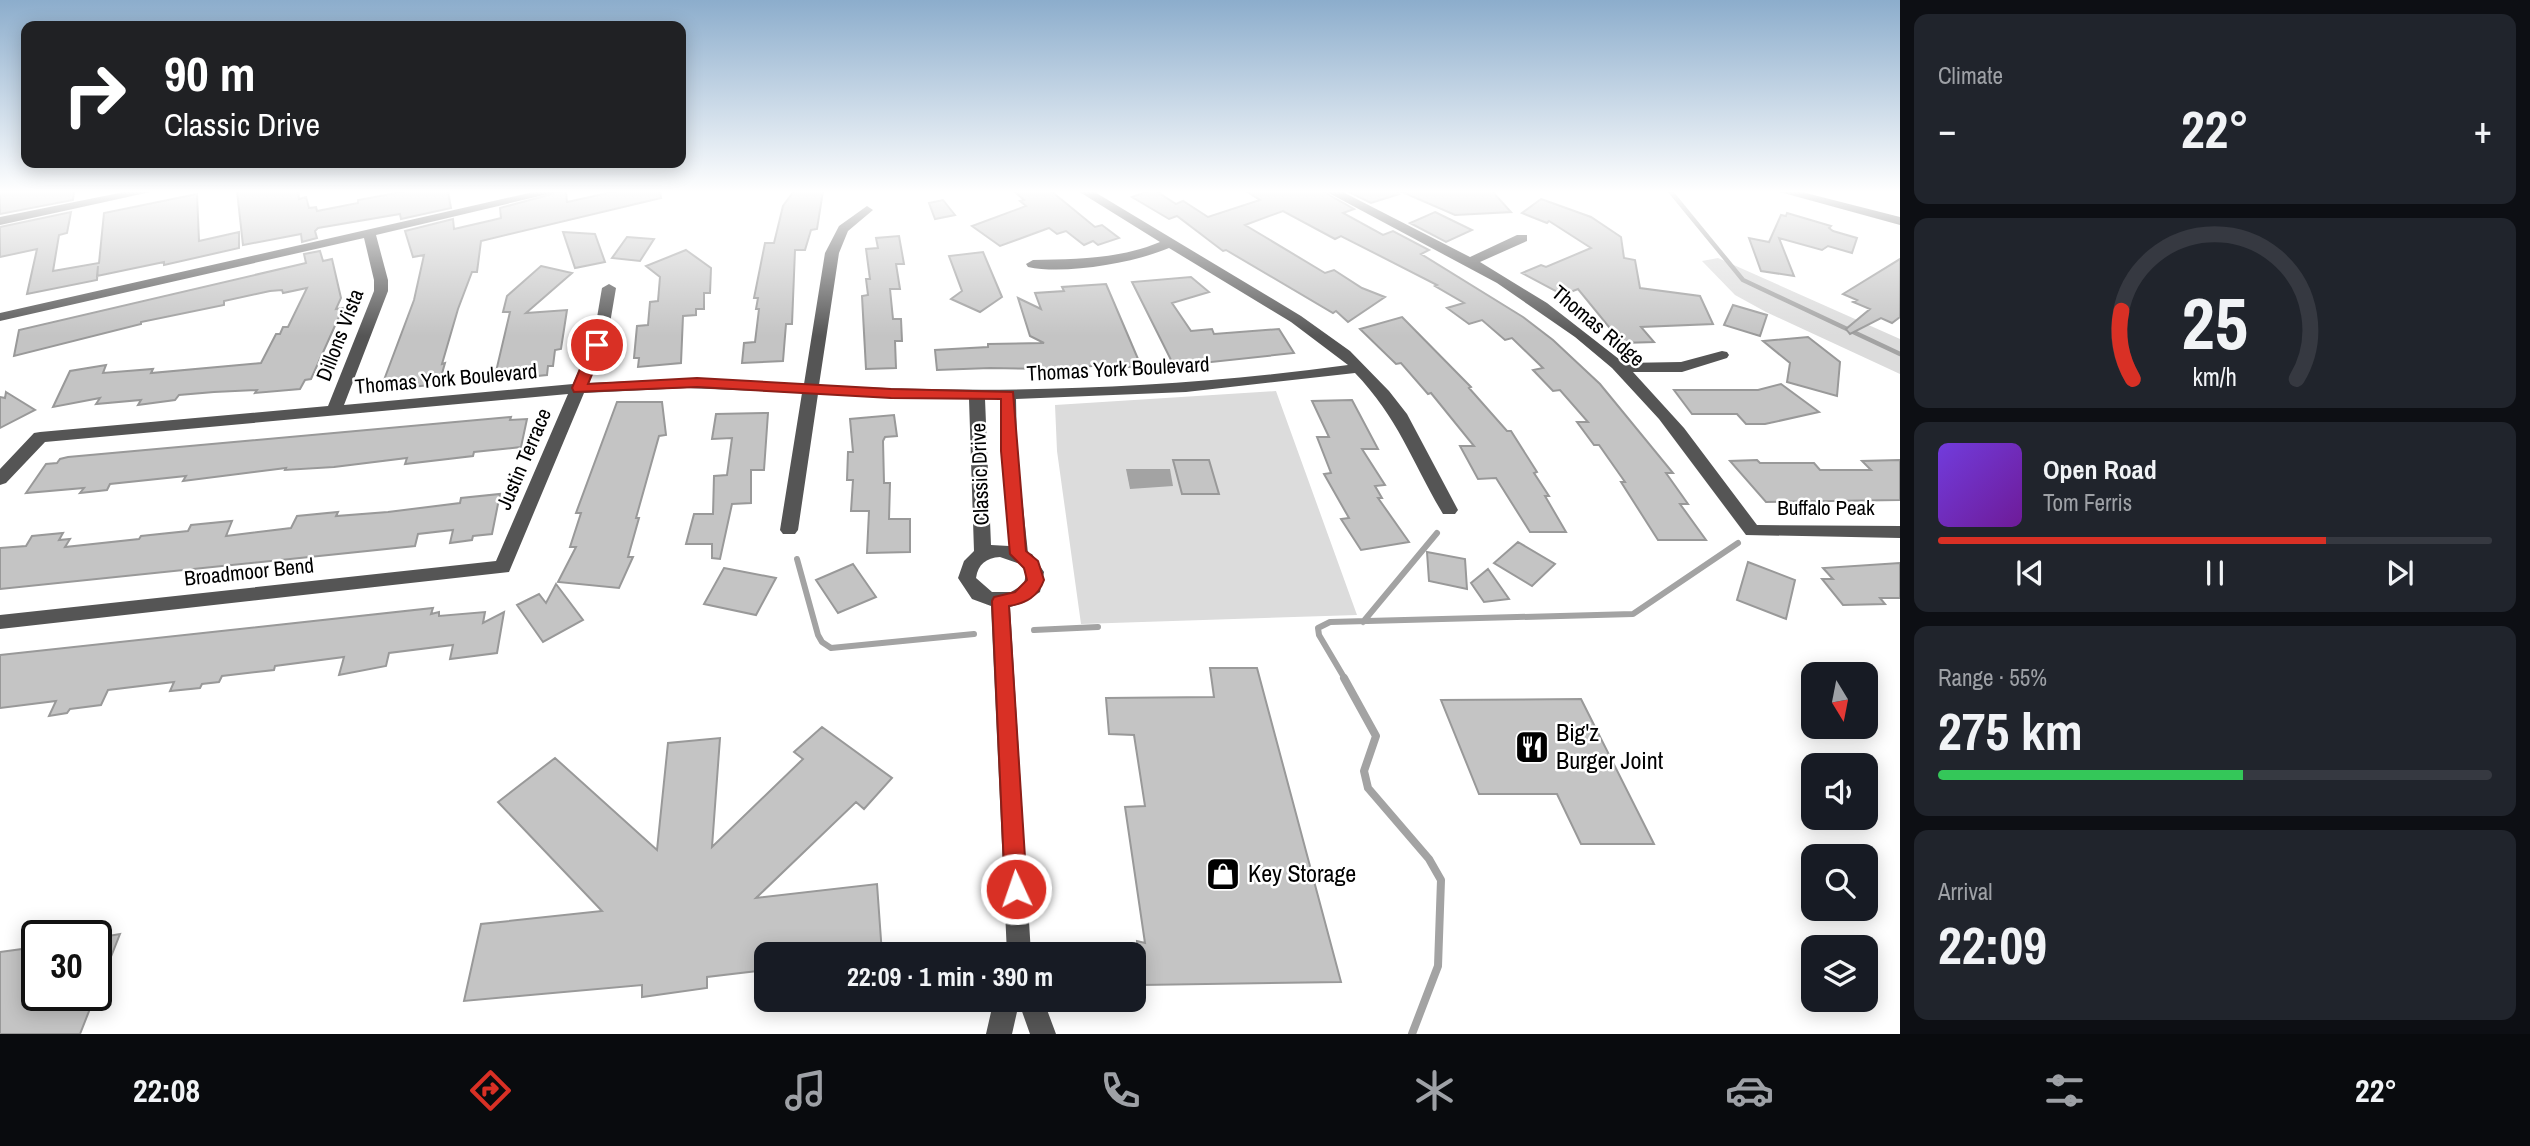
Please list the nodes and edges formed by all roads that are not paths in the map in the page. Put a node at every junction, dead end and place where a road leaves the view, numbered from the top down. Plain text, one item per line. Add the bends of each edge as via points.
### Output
1 (342, 239) edge
2 (371, 239) edge
3 (837, 239) edge
4 (1164, 239) edge
5 (1428, 239) edge
6 (1522, 239) dead end
7 (1170, 243) junction
8 (1471, 261) junction
9 (1032, 264) dead end
10 (609, 288) dead end
11 (0, 317) edge
12 (1722, 355) dead end
13 (1360, 368) junction
14 (1620, 368) junction
15 (579, 388) junction
16 (813, 390) junction
17 (977, 395) junction
18 (1008, 395) junction
19 (334, 410) junction
20 (0, 479) edge
21 (1450, 510) dead end
22 (789, 530) dead end
23 (1752, 531) joint
24 (1900, 532) edge
25 (984, 554) junction
26 (1018, 554) junction
27 (503, 567) joint
28 (1000, 601) junction
29 (0, 622) edge
30 (1018, 942) edge
31 (1004, 1012) edge
32 (1035, 1012) edge
33 (999, 1034) edge
34 (1043, 1034) edge

1 - 11 street
2 - 19 street, Dillons Vista via 381,280 380,297
3 - 16 street
4 - 7 street
5 - 8 street, Thomas Ridge
6 - 8 street
7 - 9 street via 1118,260
7 - 13 street via 1322,336
8 - 14 street, Thomas Ridge via 1559,317
10 - 15 street, Justin Terrace via 601,335
12 - 14 street via 1682,367
13 - 18 street, Thomas York Boulevard via 1241,383
13 - 21 street via 1401,418
14 - 23 street, Thomas Ridge via 1692,449
15 - 16 street, Thomas York Boulevard via 697,383
15 - 19 street, Thomas York Boulevard
15 - 27 street, Justin Terrace
16 - 17 street, Thomas York Boulevard
16 - 22 street
17 - 18 street, Thomas York Boulevard
17 - 25 street, Classic Drive
18 - 26 street, Classic Drive
19 - 20 street, Thomas York Boulevard via 40,437
23 - 24 street, Buffalo Peak
25 - 26 street, Classic Drive via 1001,550
25 - 28 street, Classic Drive via 970,564 967,578 981,596
26 - 28 street, Classic Drive via 1032,565 1033,587 1020,598
27 - 29 street, Broadmoor Bend
28 - 30 street
31 - 33 street
32 - 34 street

